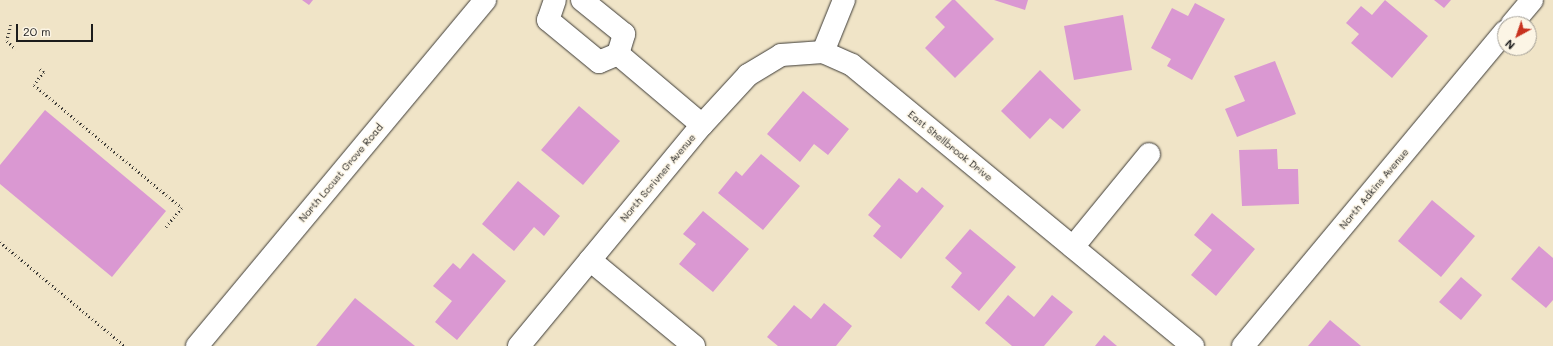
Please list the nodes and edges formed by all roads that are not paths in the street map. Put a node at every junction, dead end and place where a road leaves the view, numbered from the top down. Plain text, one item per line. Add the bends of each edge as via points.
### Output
1 (485, 0) edge
2 (554, 0) edge
3 (582, 0) edge
4 (844, 0) edge
5 (1532, 0) edge
6 (1519, 16) edge
7 (1497, 42) edge
8 (823, 52) junction
9 (618, 54) junction
10 (702, 125) junction
11 (1149, 154) dead end
12 (1073, 247) junction
13 (590, 260) junction
14 (206, 343) edge
15 (519, 346) edge
16 (694, 346) edge
17 (1192, 346) edge
18 (1243, 346) edge

1 - 14 street, North Locust Grove Road
2 - 9 street via 548,20 599,62
3 - 9 street via 624,34
4 - 8 street
5 - 6 street
7 - 18 street, North Adkins Avenue
8 - 10 street, North Scrivner Avenue via 780,55 748,75
8 - 12 street, East Shellbrook Drive via 852,65
9 - 10 street
10 - 13 street, North Scrivner Avenue
11 - 12 street
12 - 17 street, East Shellbrook Drive
13 - 15 street, North Scrivner Avenue
13 - 16 street

